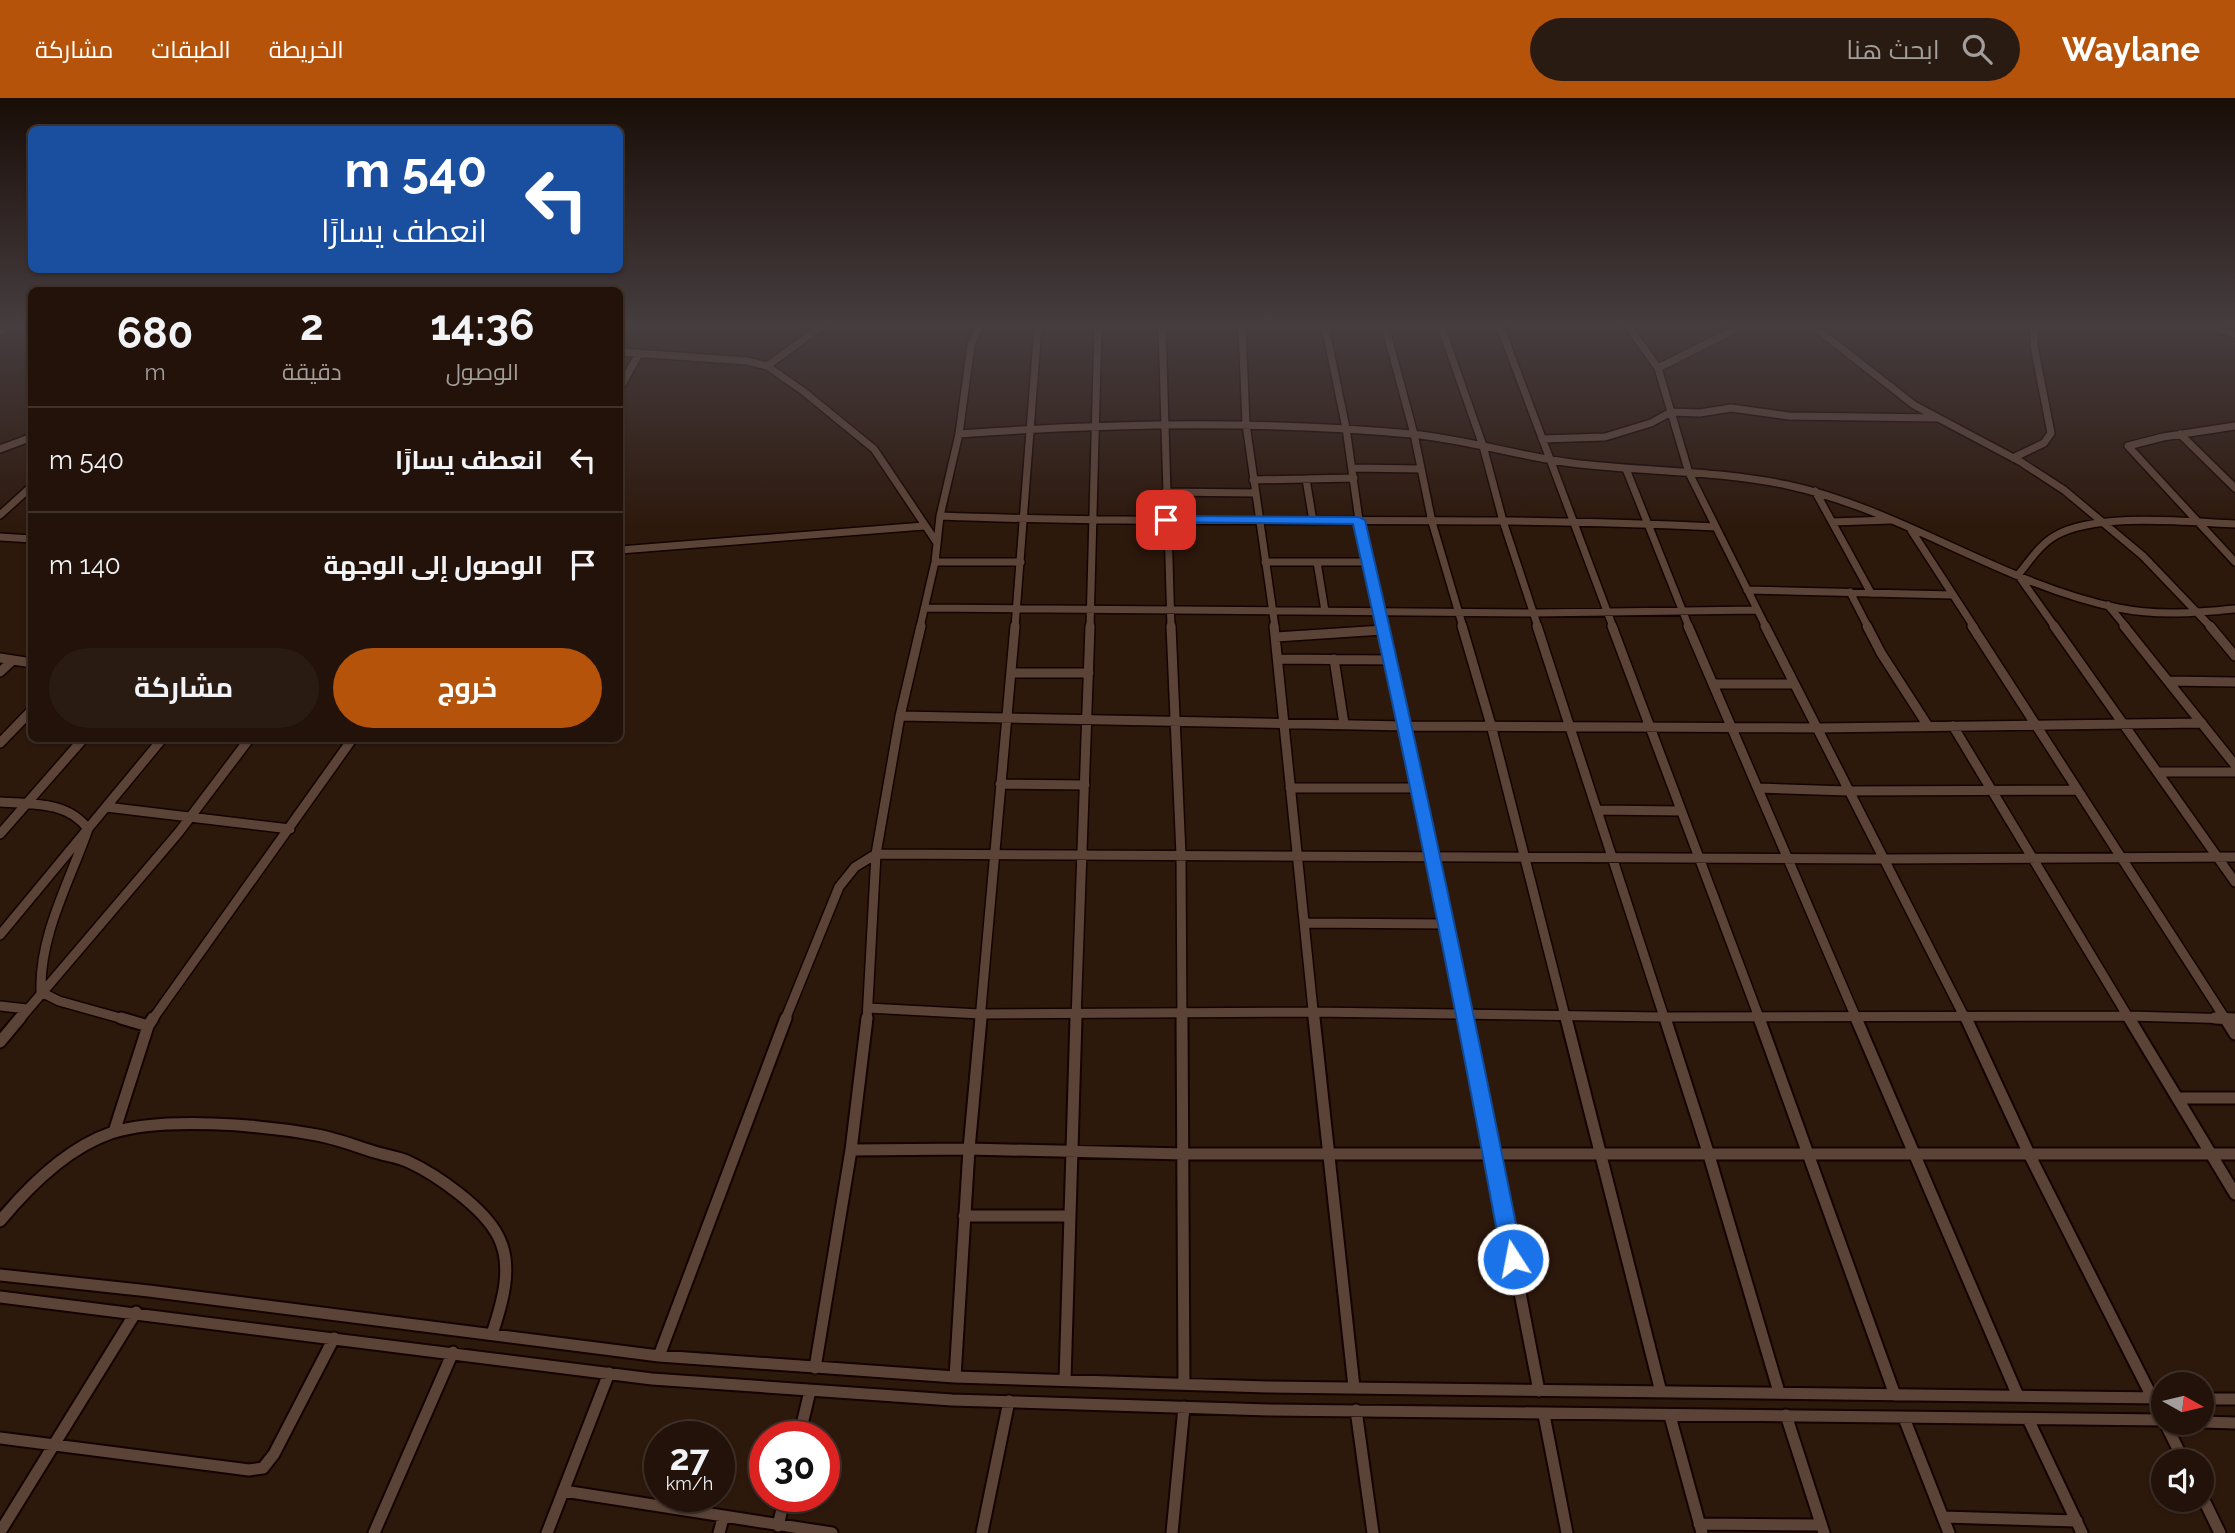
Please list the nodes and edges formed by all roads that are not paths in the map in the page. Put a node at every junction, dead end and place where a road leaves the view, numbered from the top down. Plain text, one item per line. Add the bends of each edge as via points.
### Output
1 (805, 393) edge
2 (965, 393) edge
3 (1034, 393) edge
4 (1097, 393) edge
5 (1163, 393) edge
6 (1245, 393) edge
7 (1339, 393) edge
8 (1403, 393) edge
9 (1464, 393) edge
10 (1525, 393) edge
11 (1665, 393) edge
12 (1899, 393) edge
13 (2043, 393) edge
14 (1671, 412) junction
15 (1936, 418) junction
16 (1164, 423) junction
17 (1246, 424) junction
18 (2235, 426) edge
19 (1097, 427) junction
20 (1346, 428) junction
21 (1032, 430) junction
22 (1414, 434) junction
23 (2180, 434) junction
24 (960, 435) junction
25 (28, 439) edge
26 (1542, 439) junction
27 (1483, 446) junction
28 (0, 449) edge
29 (2013, 458) junction
30 (1550, 461) junction
31 (1421, 469) junction
32 (1626, 470) junction
33 (1353, 473) junction
34 (1689, 473) junction
35 (1306, 479) junction
36 (1253, 480) junction
37 (2235, 488) edge
38 (28, 490) edge
39 (1815, 491) junction
40 (1165, 492) junction
41 (1256, 493) junction
42 (0, 514) edge
43 (940, 516) junction
44 (1025, 519) junction
45 (1092, 520) junction
46 (1166, 520) junction
47 (1359, 520) junction
48 (1571, 520) junction
49 (1892, 520) junction
50 (1260, 521) junction
51 (1313, 521) junction
52 (1503, 521) junction
53 (1432, 522) junction
54 (1647, 522) junction
55 (1832, 522) junction
56 (2105, 523) junction
57 (2200, 524) junction
58 (2235, 524) edge
59 (924, 526) junction
60 (1716, 527) junction
61 (1910, 528) junction
62 (0, 537) edge
63 (28, 539) edge
64 (937, 543) junction
65 (623, 550) edge
66 (935, 562) junction
67 (1021, 562) junction
68 (1265, 562) junction
69 (1317, 562) junction
70 (1368, 562) junction
71 (2235, 562) edge
72 (2018, 575) junction
73 (1747, 590) junction
74 (1850, 592) junction
75 (1871, 593) junction
76 (1952, 595) junction
77 (2108, 605) junction
78 (925, 608) junction
79 (1017, 608) junction
80 (1091, 609) junction
81 (2235, 609) edge
82 (1172, 610) junction
83 (1272, 610) junction
84 (1757, 610) junction
85 (1325, 611) junction
86 (1379, 611) junction
87 (1459, 611) junction
88 (1682, 611) junction
89 (1534, 612) junction
90 (1606, 612) junction
91 (2203, 616) junction
92 (1383, 630) junction
93 (1276, 637) junction
94 (2235, 656) edge
95 (0, 658) edge
96 (1279, 659) junction
97 (1334, 659) junction
98 (12, 660) junction
99 (1390, 660) junction
100 (28, 662) edge
101 (0, 673) edge
102 (1011, 673) junction
103 (1089, 673) junction
104 (2168, 681) junction
105 (2235, 682) edge
106 (1714, 684) junction
107 (1794, 684) junction
108 (28, 714) edge
109 (900, 716) junction
110 (1006, 718) junction
111 (1088, 719) junction
112 (1176, 720) junction
113 (1284, 723) junction
114 (2202, 723) junction
115 (1344, 724) junction
116 (2034, 724) junction
117 (2124, 724) junction
118 (1491, 725) junction
119 (1405, 726) junction
120 (1570, 726) junction
121 (1928, 726) junction
122 (1953, 726) junction
123 (1649, 727) junction
124 (1732, 727) junction
125 (1818, 728) junction
126 (80, 742) edge
127 (160, 742) edge
128 (247, 742) edge
129 (350, 742) edge
130 (0, 743) edge
131 (2235, 765) edge
132 (2158, 772) junction
133 (2235, 772) edge
134 (1000, 783) junction
135 (1085, 785) junction
136 (1417, 788) junction
137 (1759, 788) junction
138 (1290, 789) junction
139 (1992, 790) junction
140 (2076, 790) junction
141 (1848, 791) junction
142 (0, 802) edge
143 (25, 805) junction
144 (106, 807) junction
145 (1597, 810) junction
146 (1681, 811) junction
147 (190, 818) junction
148 (88, 829) junction
149 (290, 829) junction
150 (0, 834) edge
151 (876, 854) junction
152 (993, 854) junction
153 (1082, 854) junction
154 (1298, 855) junction
155 (1432, 855) junction
156 (1181, 856) junction
157 (1522, 856) junction
158 (1611, 856) junction
159 (2121, 857) junction
160 (2217, 857) junction
161 (2235, 857) edge
162 (1699, 858) junction
163 (2034, 858) junction
164 (1789, 859) junction
165 (1882, 859) junction
166 (2235, 882) edge
167 (1305, 923) junction
168 (1446, 924) junction
169 (0, 935) edge
170 (41, 992) junction
171 (0, 1006) edge
172 (868, 1008) junction
173 (27, 1009) junction
174 (1313, 1012) junction
175 (1078, 1013) junction
176 (980, 1014) junction
177 (1183, 1014) junction
178 (1466, 1014) junction
179 (1563, 1016) junction
180 (2129, 1016) junction
181 (1662, 1017) junction
182 (1757, 1017) junction
183 (1965, 1017) junction
184 (1855, 1018) junction
185 (2230, 1019) edge
186 (148, 1026) junction
187 (2235, 1034) edge
188 (0, 1042) edge
189 (2177, 1098) junction
190 (2235, 1098) edge
191 (114, 1132) junction
192 (969, 1149) junction
193 (851, 1150) junction
194 (1070, 1152) junction
195 (1708, 1152) junction
196 (1598, 1153) junction
197 (2210, 1153) junction
198 (1184, 1154) junction
199 (1328, 1154) junction
200 (1492, 1154) junction
201 (1810, 1154) junction
202 (2235, 1154) edge
203 (1916, 1156) junction
204 (2030, 1156) junction
205 (2235, 1195) edge
206 (964, 1216) junction
207 (1068, 1216) junction
208 (0, 1221) edge
209 (0, 1275) edge
210 (0, 1297) edge
211 (136, 1312) junction
212 (492, 1334) junction
213 (334, 1338) junction
214 (453, 1352) junction
215 (660, 1356) junction
216 (815, 1368) junction
217 (609, 1373) junction
218 (955, 1377) junction
219 (1065, 1380) junction
220 (1184, 1384) junction
221 (2151, 1384) edge
222 (1354, 1388) junction
223 (810, 1391) junction
224 (1539, 1391) junction
225 (1661, 1392) junction
226 (1779, 1392) junction
227 (1895, 1395) junction
228 (2018, 1396) junction
229 (2151, 1397) edge
230 (2214, 1399) edge
231 (2235, 1399) edge
232 (1009, 1401) junction
233 (1184, 1407) junction
234 (1356, 1410) junction
235 (1544, 1415) junction
236 (1786, 1415) junction
237 (1670, 1416) junction
238 (1904, 1419) junction
239 (2028, 1419) junction
240 (803, 1421) edge
241 (2151, 1422) edge
242 (2214, 1422) edge
243 (2235, 1423) edge
244 (0, 1438) edge
245 (54, 1444) junction
246 (564, 1490) junction
247 (781, 1512) edge
248 (2210, 1512) edge
249 (1943, 1517) junction
250 (723, 1518) junction
251 (778, 1526) junction
252 (2079, 1527) edge
253 (1701, 1528) edge
254 (1823, 1529) edge
255 (0, 1532) edge
256 (374, 1533) edge
257 (547, 1533) edge
258 (719, 1533) edge
259 (832, 1533) edge
260 (982, 1533) edge
261 (1172, 1533) edge
262 (1373, 1533) edge
263 (1567, 1533) edge
264 (1950, 1533) edge
265 (2220, 1533) edge

1 - 59 street via 874,449
2 - 24 street
3 - 21 street
4 - 19 street
5 - 16 street
6 - 17 street
7 - 20 street
8 - 22 street
9 - 27 street
10 - 26 street
11 - 14 street
12 - 15 street
13 - 29 street via 2051,433 2044,443
14 - 15 street via 1731,408 1789,416
14 - 26 street via 1605,437
14 - 34 street
15 - 29 street
16 - 17 street
16 - 19 street
16 - 40 street
17 - 20 street
17 - 36 street
18 - 23 street
19 - 21 street
19 - 45 street
20 - 22 street
20 - 33 street
21 - 24 street
21 - 44 street
22 - 27 street
22 - 31 street
23 - 37 street
23 - 57 street via 2128,446
24 - 43 street
25 - 28 street
26 - 30 street
27 - 30 street
27 - 52 street
29 - 56 street
30 - 32 street
30 - 48 street
31 - 33 street
31 - 53 street
32 - 34 street
32 - 54 street
33 - 35 street
33 - 47 street
34 - 39 street
34 - 60 street
35 - 36 street
35 - 51 street
36 - 41 street
38 - 42 street
39 - 49 street
39 - 55 street
40 - 41 street
40 - 46 street
41 - 50 street
43 - 44 street
43 - 64 street
44 - 45 street
44 - 67 street
45 - 46 street
45 - 80 street
46 - 50 street
46 - 82 street
47 - 51 street
47 - 53 street
47 - 70 street
48 - 52 street
48 - 54 street
48 - 90 street
49 - 55 street
49 - 61 street
50 - 51 street
50 - 68 street
52 - 53 street
52 - 89 street
53 - 87 street
54 - 60 street
54 - 88 street
55 - 75 street
56 - 57 street
56 - 72 street via 2058,534
56 - 91 street
57 - 58 street
57 - 71 street
59 - 64 street
59 - 65 street
60 - 73 street
61 - 72 street
61 - 76 street
62 - 63 street
64 - 66 street
66 - 67 street
66 - 78 street
67 - 79 street
68 - 69 street
68 - 83 street
69 - 70 street
69 - 85 street
70 - 86 street
72 - 77 street
72 - 117 street
73 - 74 street
73 - 84 street
74 - 75 street
74 - 121 street via 1881,653
75 - 76 street
76 - 116 street
77 - 91 street
77 - 104 street
78 - 79 street
78 - 109 street
79 - 80 street
79 - 102 street
80 - 82 street
80 - 103 street
81 - 91 street
82 - 83 street
82 - 112 street
83 - 85 street
83 - 93 street
84 - 88 street
84 - 107 street
85 - 86 street
86 - 87 street
86 - 92 street
87 - 89 street
87 - 118 street
88 - 90 street
88 - 106 street
89 - 90 street
89 - 120 street
90 - 123 street
91 - 94 street
92 - 93 street
92 - 99 street
93 - 96 street
95 - 98 street
96 - 97 street
96 - 113 street
97 - 99 street
97 - 115 street
98 - 100 street
98 - 101 street
99 - 119 street
102 - 103 street
102 - 110 street
103 - 111 street
104 - 105 street
104 - 114 street
106 - 107 street
106 - 124 street
107 - 125 street
108 - 130 street
109 - 110 street
109 - 151 street
110 - 111 street
110 - 134 street
111 - 112 street
111 - 135 street
112 - 113 street
112 - 156 street
113 - 115 street
113 - 138 street
114 - 117 street
114 - 131 street
115 - 119 street
116 - 117 street
116 - 122 street
116 - 140 street
117 - 132 street
118 - 119 street
118 - 120 street
118 - 157 street
119 - 136 street
120 - 123 street
120 - 145 street
121 - 122 street
121 - 125 street
122 - 139 street
123 - 124 street
123 - 146 street
124 - 125 street
124 - 137 street
125 - 141 street
126 - 143 street
127 - 144 street
128 - 147 street
129 - 149 street
132 - 133 street
132 - 160 street
134 - 135 street
134 - 152 street
135 - 153 street
136 - 138 street
136 - 155 street
137 - 141 street
137 - 164 street
138 - 154 street
139 - 140 street
139 - 141 street
139 - 163 street
140 - 159 street
141 - 165 street
142 - 143 street
143 - 148 street via 64,809 82,818
143 - 150 street
144 - 147 street
144 - 148 street
145 - 146 street
145 - 158 street
146 - 162 street
147 - 149 street
147 - 170 street
148 - 169 street
148 - 170 street via 58,909 41,970
149 - 186 street
151 - 152 street
151 - 172 street
151 - 215 street via 855,867 839,887 814,944
152 - 153 street
152 - 176 street
153 - 156 street
153 - 175 street
154 - 155 street
154 - 156 street
154 - 167 street
155 - 157 street
155 - 168 street
156 - 177 street
157 - 158 street
157 - 179 street
158 - 162 street
158 - 181 street
159 - 160 street
159 - 163 street
159 - 185 street
160 - 161 street
160 - 166 street
162 - 164 street
162 - 182 street
163 - 165 street
163 - 180 street
164 - 165 street
164 - 184 street
165 - 183 street
167 - 168 street
167 - 174 street
168 - 178 street
170 - 173 street
170 - 186 street
171 - 173 street
172 - 176 street
172 - 193 street
173 - 188 street
174 - 177 street
174 - 178 street
174 - 199 street
175 - 176 street
175 - 177 street
175 - 194 street
176 - 192 street
177 - 198 street
178 - 179 street
178 - 200 street
179 - 181 street
179 - 196 street
180 - 183 street
180 - 185 street
180 - 189 street
181 - 182 street
181 - 195 street
182 - 184 street
182 - 201 street
183 - 184 street
183 - 204 street
184 - 203 street
185 - 187 street
186 - 191 street
189 - 190 street
189 - 197 street
191 - 208 street via 67,1159
191 - 212 street via 205,1125 318,1135 409,1162 464,1200 498,1237 504,1254 504,1281
192 - 193 street
192 - 194 street
192 - 206 street
193 - 216 street
194 - 198 street
194 - 207 street
195 - 196 street
195 - 201 street
195 - 226 street
196 - 200 street
196 - 225 street
197 - 202 street
197 - 204 street
197 - 205 street
198 - 199 street
198 - 220 street
199 - 200 street
199 - 222 street
200 - 224 street
201 - 203 street
201 - 227 street
203 - 204 street
203 - 228 street
204 - 221 street
206 - 207 street
206 - 218 street
207 - 219 street
209 - 212 street
210 - 211 street
211 - 213 street
211 - 245 street
212 - 215 street
213 - 214 street
213 - 245 street via 274,1454 262,1468
214 - 217 street
214 - 256 street
215 - 216 street
216 - 218 street
217 - 223 street
217 - 246 street
218 - 219 street
219 - 220 street
220 - 222 street
222 - 224 street
223 - 232 street
223 - 240 street
224 - 225 street
225 - 226 street
226 - 227 street
227 - 228 street
228 - 229 street
230 - 231 street
232 - 233 street
232 - 260 street
233 - 234 street
233 - 261 street
234 - 235 street
234 - 262 street
235 - 237 street
235 - 263 street
236 - 237 street
236 - 238 street
236 - 254 street
237 - 253 street
238 - 239 street
238 - 249 street
239 - 241 street
239 - 252 street
242 - 243 street
244 - 245 street
245 - 255 street
246 - 250 street
246 - 257 street
247 - 251 street
248 - 265 street
249 - 252 street
249 - 264 street
250 - 251 street
250 - 258 street
251 - 259 street
253 - 254 street

